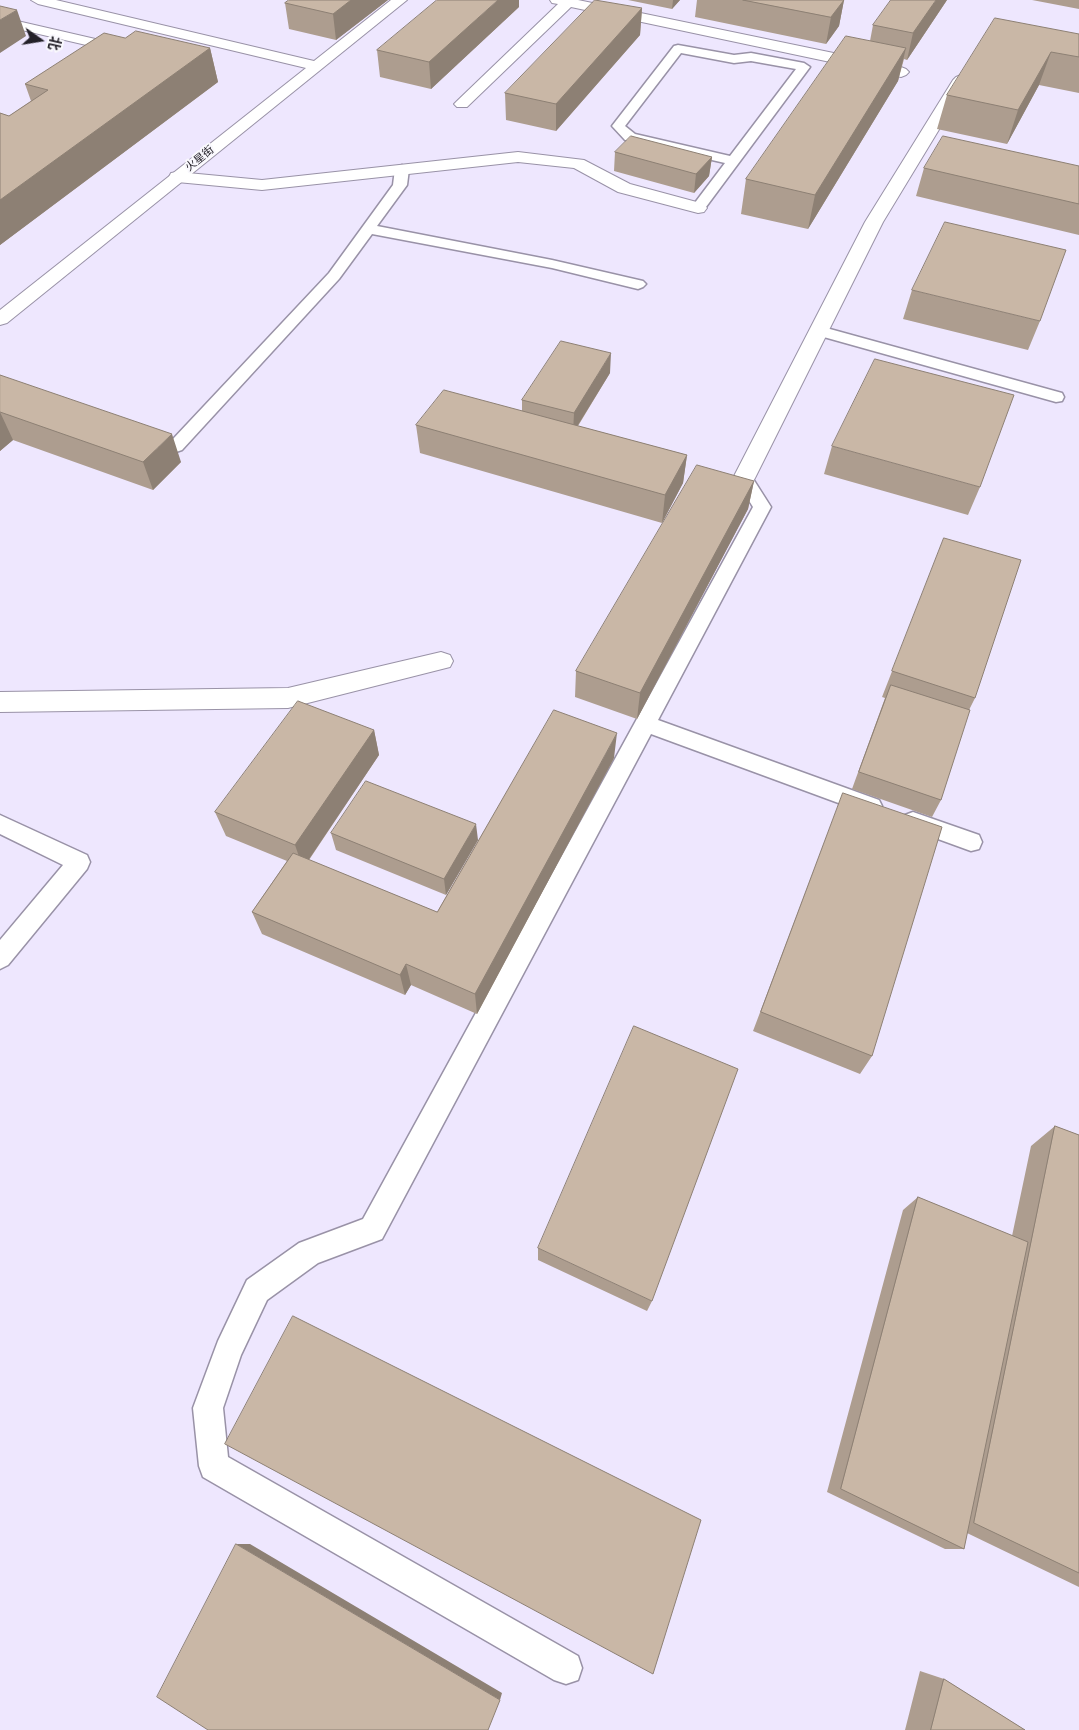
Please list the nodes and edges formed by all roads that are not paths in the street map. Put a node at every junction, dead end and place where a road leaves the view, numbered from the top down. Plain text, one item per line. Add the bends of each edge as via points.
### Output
1 (38, 0) edge
2 (400, 0) edge
3 (565, 1) edge
4 (0, 21) edge
5 (140, 54) edge
6 (971, 65) edge
7 (317, 66) junction
8 (901, 72) edge
9 (462, 104) dead end
10 (733, 161) junction
11 (402, 170) junction
12 (177, 178) junction
13 (698, 208) joint
14 (368, 229) junction
15 (638, 284) dead end
16 (0, 319) edge
17 (819, 331) junction
18 (1056, 397) dead end
19 (130, 430) edge
20 (744, 478) joint
21 (441, 660) dead end
22 (0, 702) edge
23 (646, 724) junction
24 (0, 824) edge
25 (971, 842) dead end
26 (0, 958) edge
27 (566, 1668) dead end

1 - 7 street
2 - 7 street, 火星街
3 - 8 street
3 - 9 street
4 - 5 street
6 - 17 street via 874,222
7 - 12 street, 火星街
10 - 10 lane via 804,67 678,49 618,126 630,137
10 - 13 lane
11 - 12 street via 262,185
11 - 13 street via 518,157 578,163 624,188
11 - 14 lane via 400,185
12 - 16 street, 火星街
14 - 15 lane
14 - 19 lane via 334,276 176,446
17 - 18 lane
17 - 20 street
20 - 23 lane via 762,507
21 - 22 street via 288,698
23 - 25 lane
23 - 27 lane via 372,1229 309,1253 257,1290 228,1351 208,1408 214,1466
24 - 26 lane via 79,862

